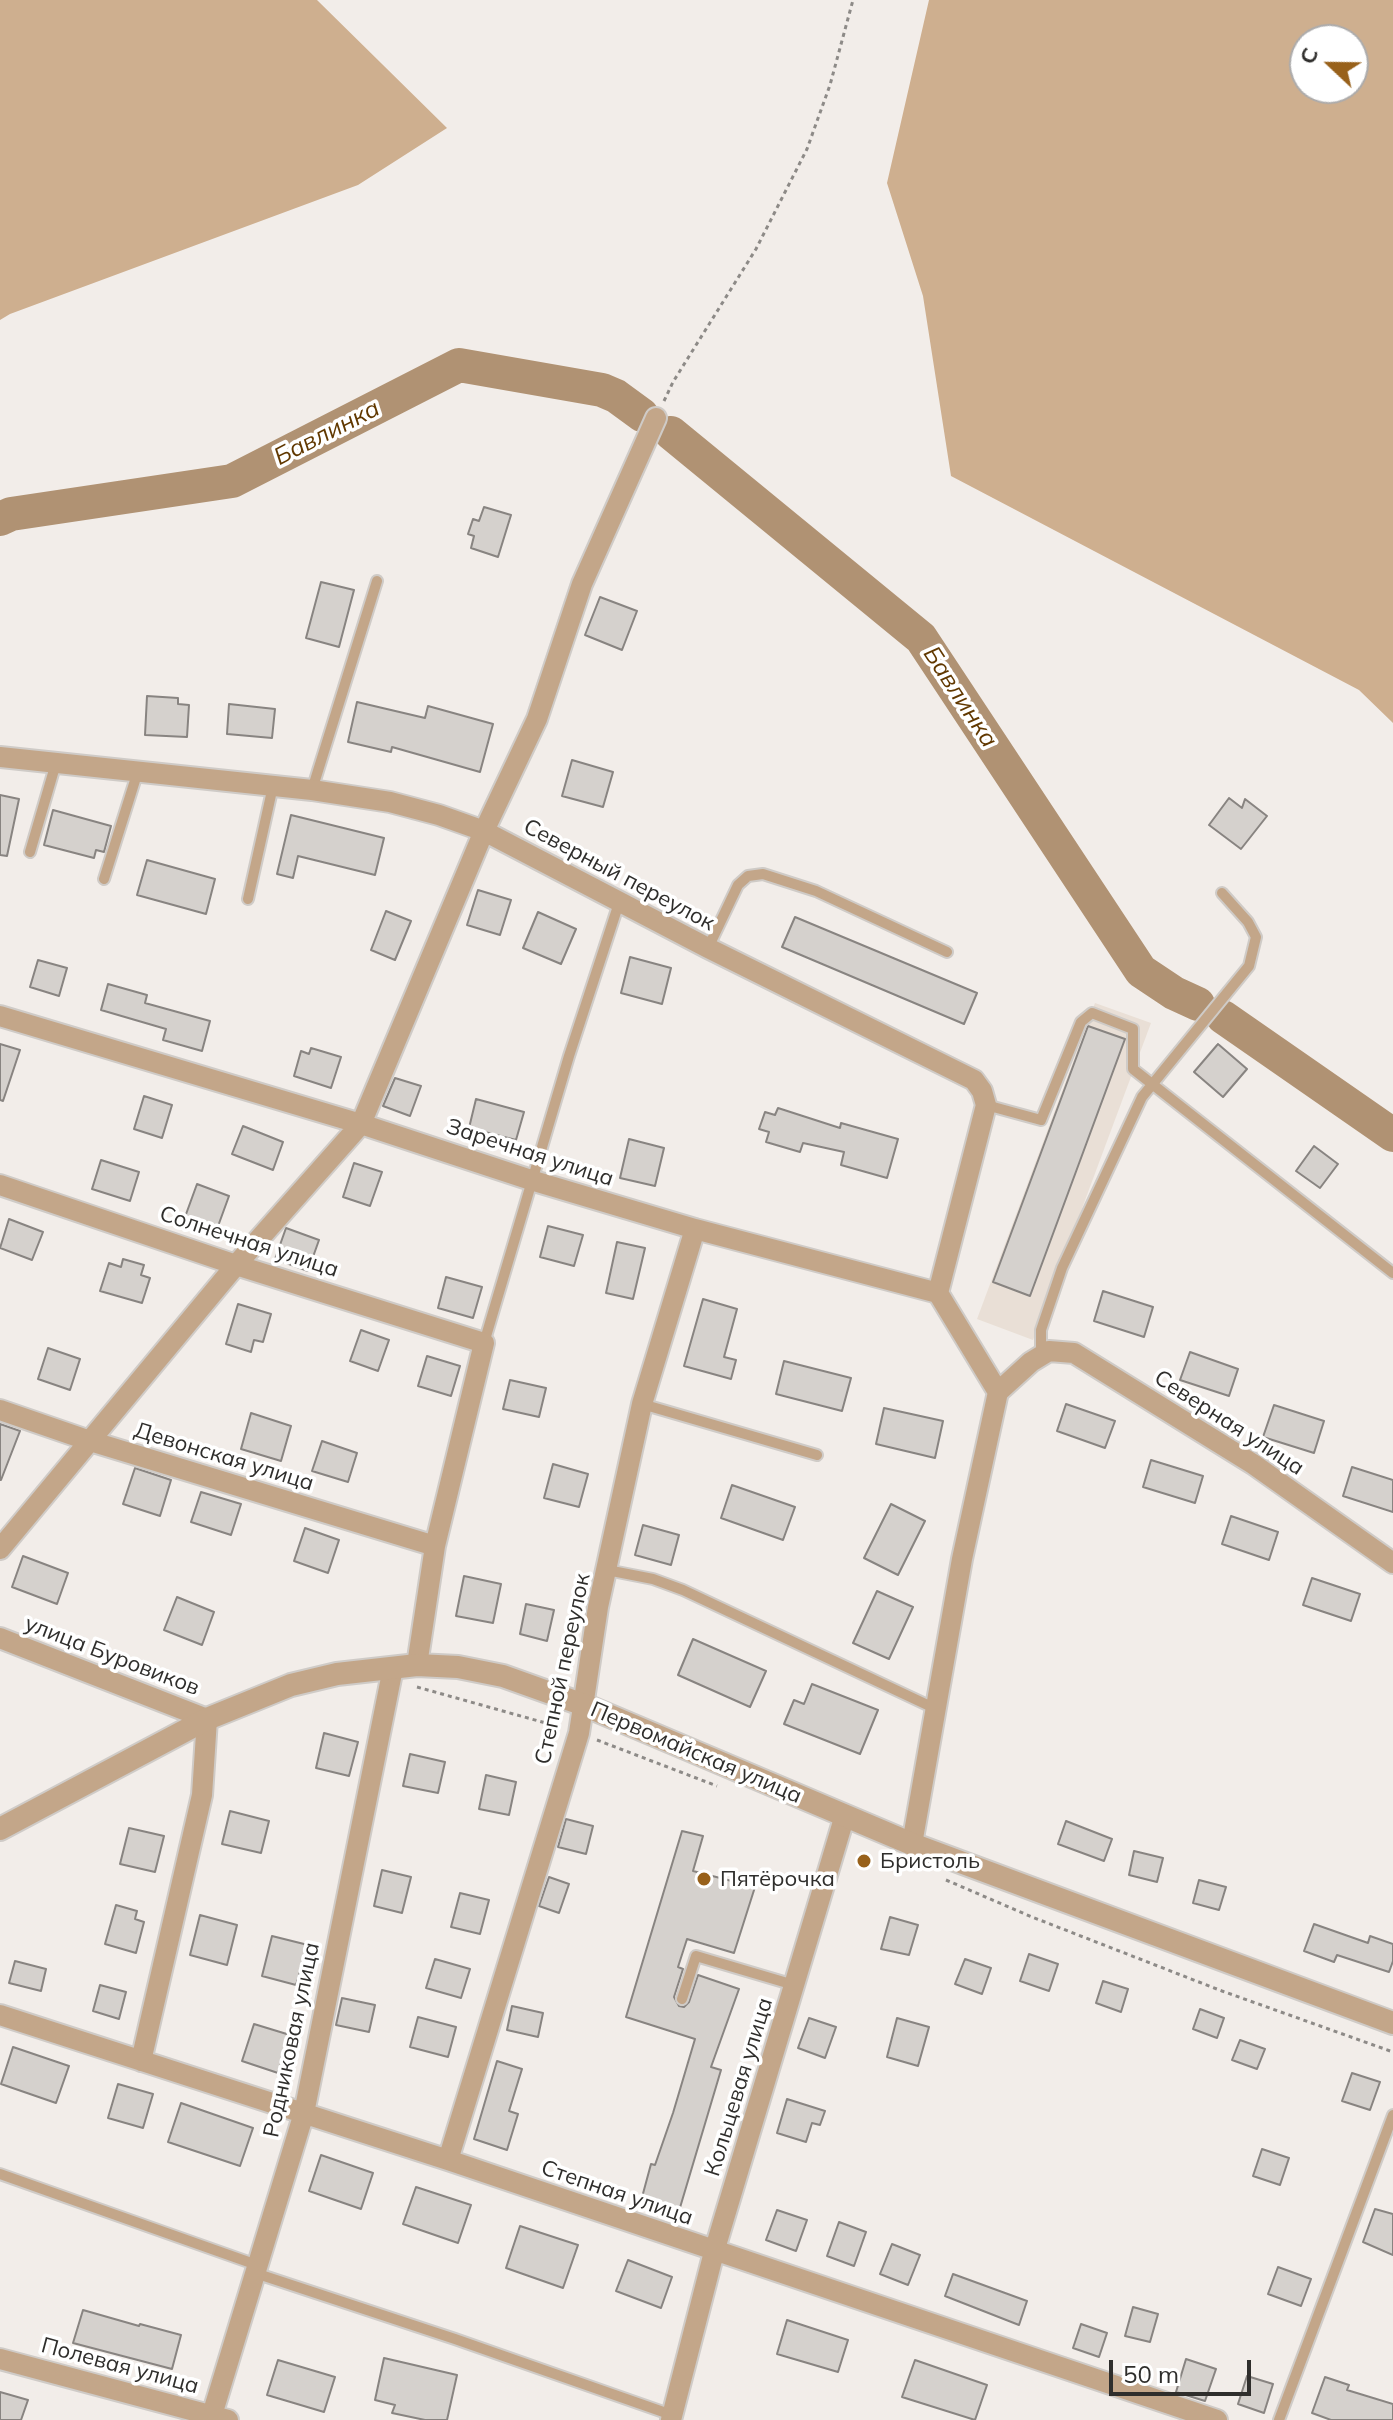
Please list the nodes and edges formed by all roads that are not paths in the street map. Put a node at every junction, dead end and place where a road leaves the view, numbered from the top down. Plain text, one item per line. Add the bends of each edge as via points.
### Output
1 (656, 418) road end
2 (377, 581) dead end
3 (0, 757) edge
4 (56, 763) junction
5 (138, 771) junction
6 (273, 786) junction
7 (312, 790) junction
8 (484, 831) junction
9 (30, 852) dead end
10 (104, 879) dead end
11 (1222, 893) dead end
12 (248, 899) dead end
13 (619, 903) junction
14 (708, 948) junction
15 (947, 952) dead end
16 (0, 1016) edge
17 (1152, 1083) junction
18 (986, 1105) junction
19 (361, 1124) junction
20 (534, 1181) junction
21 (0, 1185) edge
22 (695, 1229) junction
23 (236, 1265) junction
24 (1393, 1273) edge
25 (938, 1293) junction
26 (484, 1343) junction
27 (1036, 1359) junction
28 (998, 1392) junction
29 (642, 1404) junction
30 (0, 1410) edge
31 (90, 1441) junction
32 (817, 1455) dead end
33 (435, 1546) junction
34 (0, 1549) edge
35 (1393, 1563) edge
36 (607, 1570) junction
37 (0, 1638) edge
38 (417, 1665) junction
39 (391, 1674) junction
40 (584, 1705) junction
41 (936, 1709) junction
42 (207, 1719) junction
43 (845, 1815) junction
44 (0, 1829) edge
45 (912, 1844) junction
46 (794, 1985) junction
47 (682, 1999) dead end
48 (0, 2015) edge
49 (1393, 2023) edge
50 (141, 2061) junction
51 (304, 2113) junction
52 (1393, 2115) edge
53 (448, 2160) junction
54 (0, 2174) edge
55 (714, 2252) junction
56 (256, 2269) junction
57 (0, 2359) edge
58 (216, 2418) edge
59 (671, 2418) edge
60 (1217, 2420) edge
61 (1279, 2420) edge

1 - 8 street via 582,584 537,719
2 - 7 lane
3 - 4 street, Северный переулок
4 - 5 street, Северный переулок
4 - 9 lane
5 - 6 street, Северный переулок
5 - 10 lane
6 - 7 street, Северный переулок
6 - 12 lane
7 - 8 street, Северный переулок via 390,802
8 - 13 street, Северный переулок
8 - 19 street
11 - 17 lane via 1256,937 1249,966
13 - 14 street, Северный переулок
13 - 20 lane
14 - 15 lane via 738,885 748,876 763,874 816,891
14 - 18 street, Северный переулок via 974,1080
16 - 19 street, Заречная улица
17 - 18 lane via 1133,1069 1133,1029 1092,1013 1081,1022 1041,1120
17 - 24 lane
17 - 27 lane via 1062,1268
18 - 25 street
19 - 20 street, Заречная улица
19 - 23 street
20 - 22 street, Заречная улица
20 - 26 lane
21 - 23 street, Солнечная улица
22 - 25 street, Заречная улица
22 - 29 street, Степной переулок
23 - 26 street, Солнечная улица
23 - 31 street
25 - 28 street
26 - 33 street
27 - 28 street
27 - 35 street, Северная улица via 1049,1351 1074,1353 1253,1464
28 - 41 street
29 - 32 lane
29 - 36 street, Степной переулок
30 - 31 street, Девонская улица
31 - 33 street, Девонская улица
31 - 34 street
33 - 38 street
36 - 40 street, Степной переулок
36 - 41 lane via 683,1590
37 - 42 street, улица Буровиков
38 - 39 street, Первомайская улица
38 - 40 street, Первомайская улица via 503,1676
39 - 42 street, Первомайская улица via 337,1674 291,1685
39 - 51 street, Родниковая улица
40 - 43 street, Первомайская улица
40 - 53 street, Степной переулок
41 - 45 street
42 - 44 street, Первомайская улица
42 - 50 street via 202,1795
43 - 45 street, Первомайская улица
43 - 46 street, Кольцевая улица
45 - 49 street, Первомайская улица
46 - 47 lane via 696,1956
46 - 55 street, Кольцевая улица
48 - 50 street, Степная улица
50 - 51 street, Степная улица
51 - 53 street, Степная улица
51 - 56 street, Родниковая улица
52 - 61 lane
53 - 55 street, Степная улица
54 - 56 lane
55 - 59 street, Кольцевая улица
55 - 60 street, Степная улица
56 - 58 street, Родниковая улица
56 - 59 lane
57 - 58 street, Полевая улица

